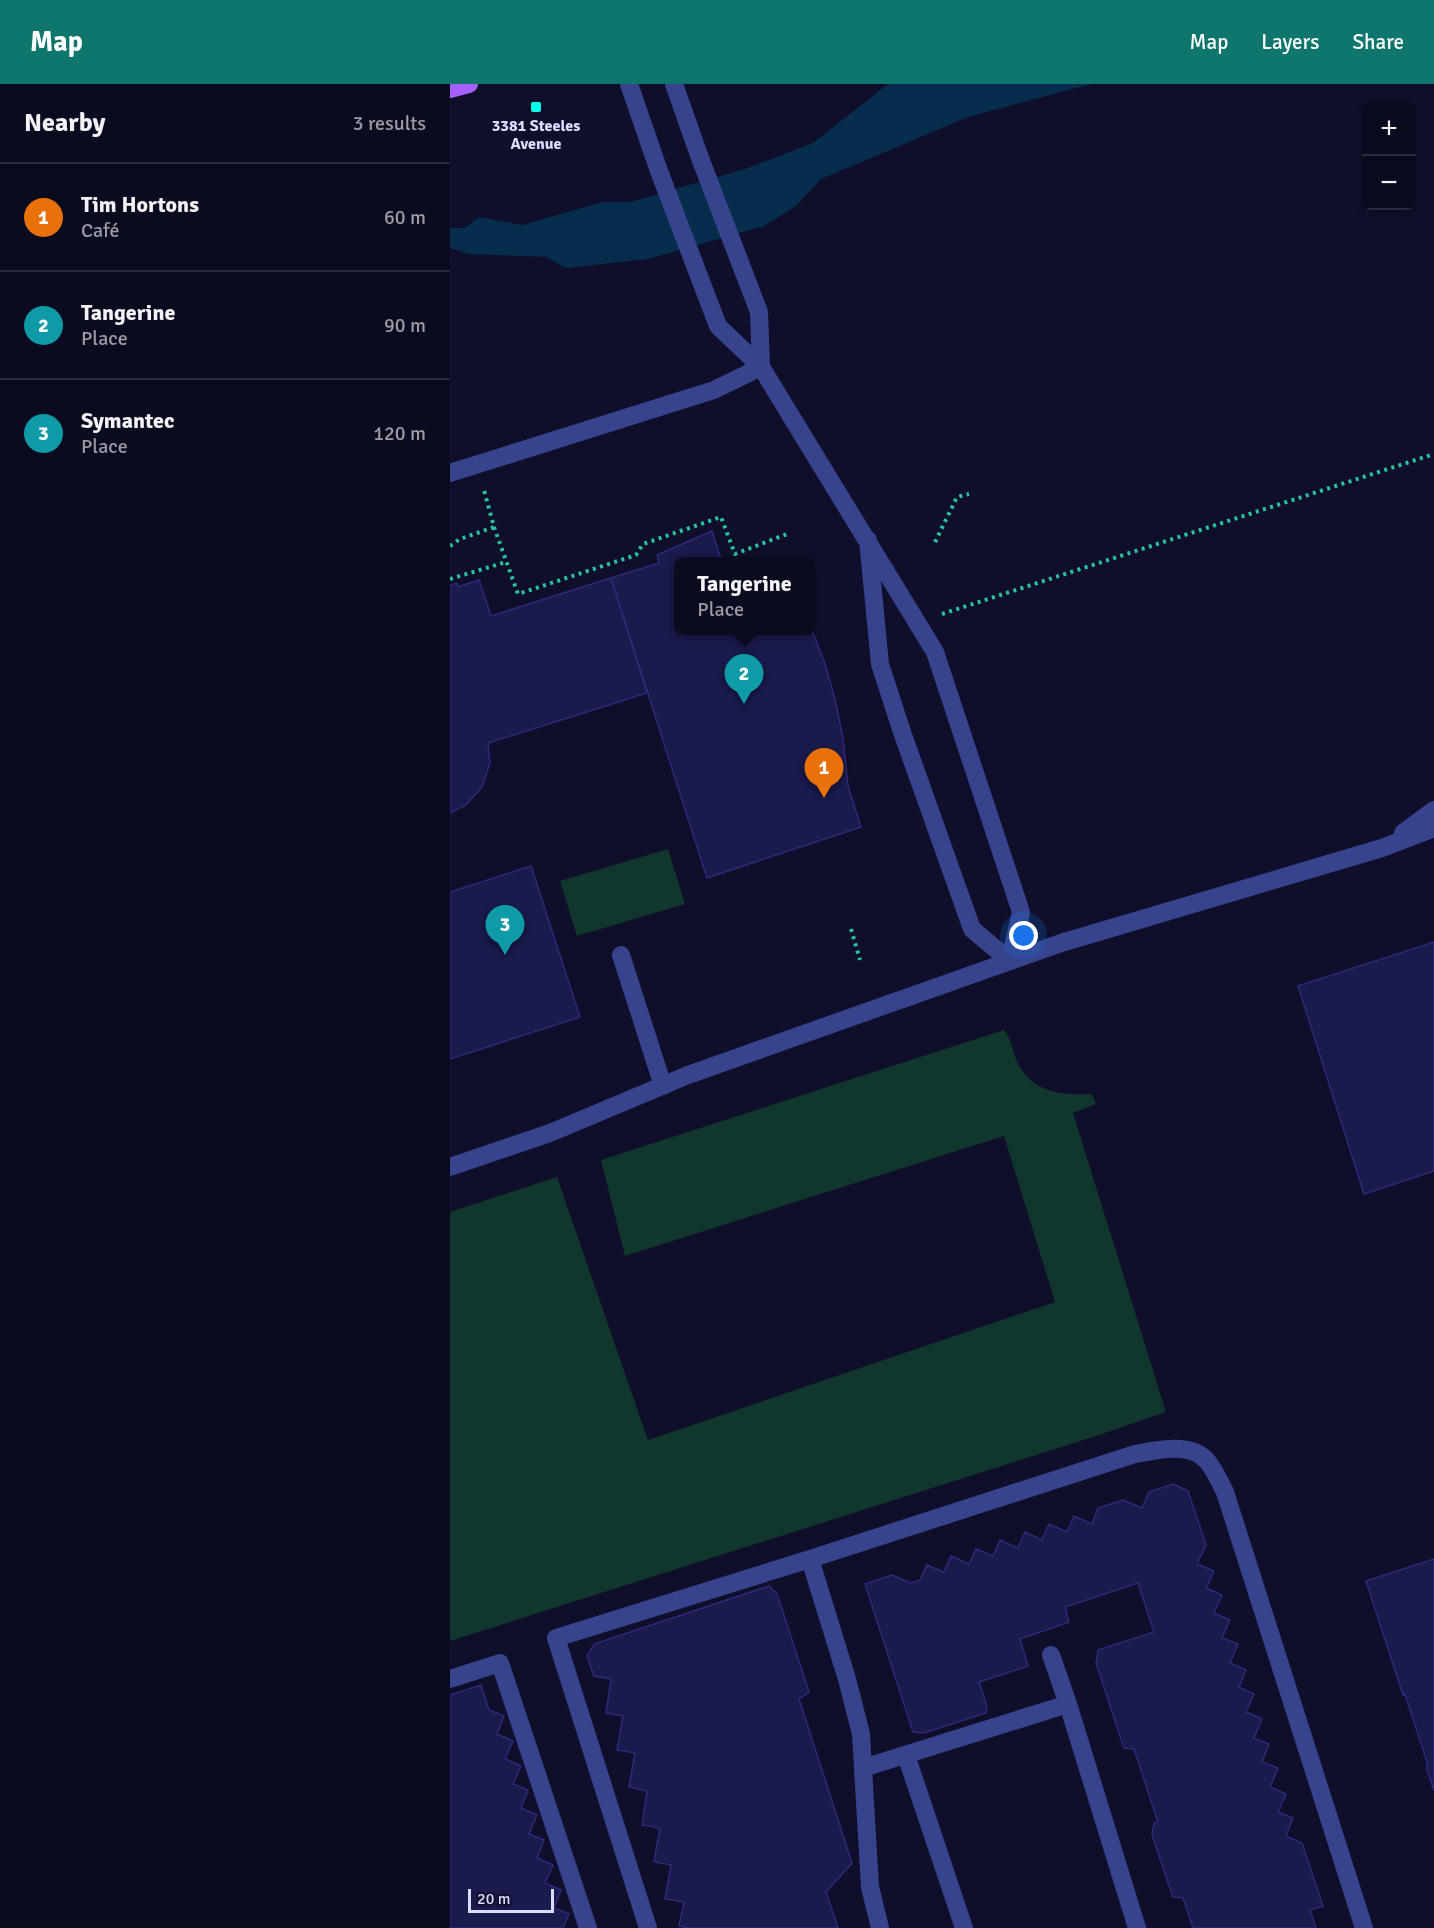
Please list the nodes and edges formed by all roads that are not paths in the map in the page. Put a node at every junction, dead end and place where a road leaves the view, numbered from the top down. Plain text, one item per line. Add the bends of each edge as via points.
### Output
1 (469, 84) edge
2 (629, 84) edge
3 (674, 84) edge
4 (450, 89) edge
5 (761, 367) junction
6 (450, 473) edge
7 (868, 540) junction
8 (1434, 810) edge
9 (1434, 828) edge
10 (1382, 848) junction
11 (621, 955) dead end
12 (1010, 961) junction
13 (663, 1086) junction
14 (450, 1167) edge
15 (810, 1558) junction
16 (1051, 1655) dead end
17 (450, 1678) edge
18 (1068, 1704) junction
19 (906, 1755) junction
20 (863, 1768) junction
21 (588, 1928) edge
22 (648, 1928) edge
23 (880, 1928) edge
24 (964, 1928) edge
25 (1137, 1928) edge
26 (1364, 1928) edge

1 - 4 main road
2 - 5 street via 718,326
3 - 5 street via 759,312
5 - 6 street via 714,390
5 - 7 street
7 - 12 street via 936,652 1021,912
7 - 12 street via 880,664 902,732 972,929
8 - 10 street
9 - 10 street
10 - 12 street
11 - 13 street
12 - 13 street
13 - 14 street via 550,1133
15 - 20 street via 861,1734
15 - 22 street via 556,1638
15 - 26 street via 1135,1454 1160,1449 1190,1450 1207,1460 1225,1492
16 - 18 street
17 - 21 street via 500,1663
18 - 19 street
18 - 25 street
19 - 20 street
19 - 24 street
20 - 23 street via 870,1887

